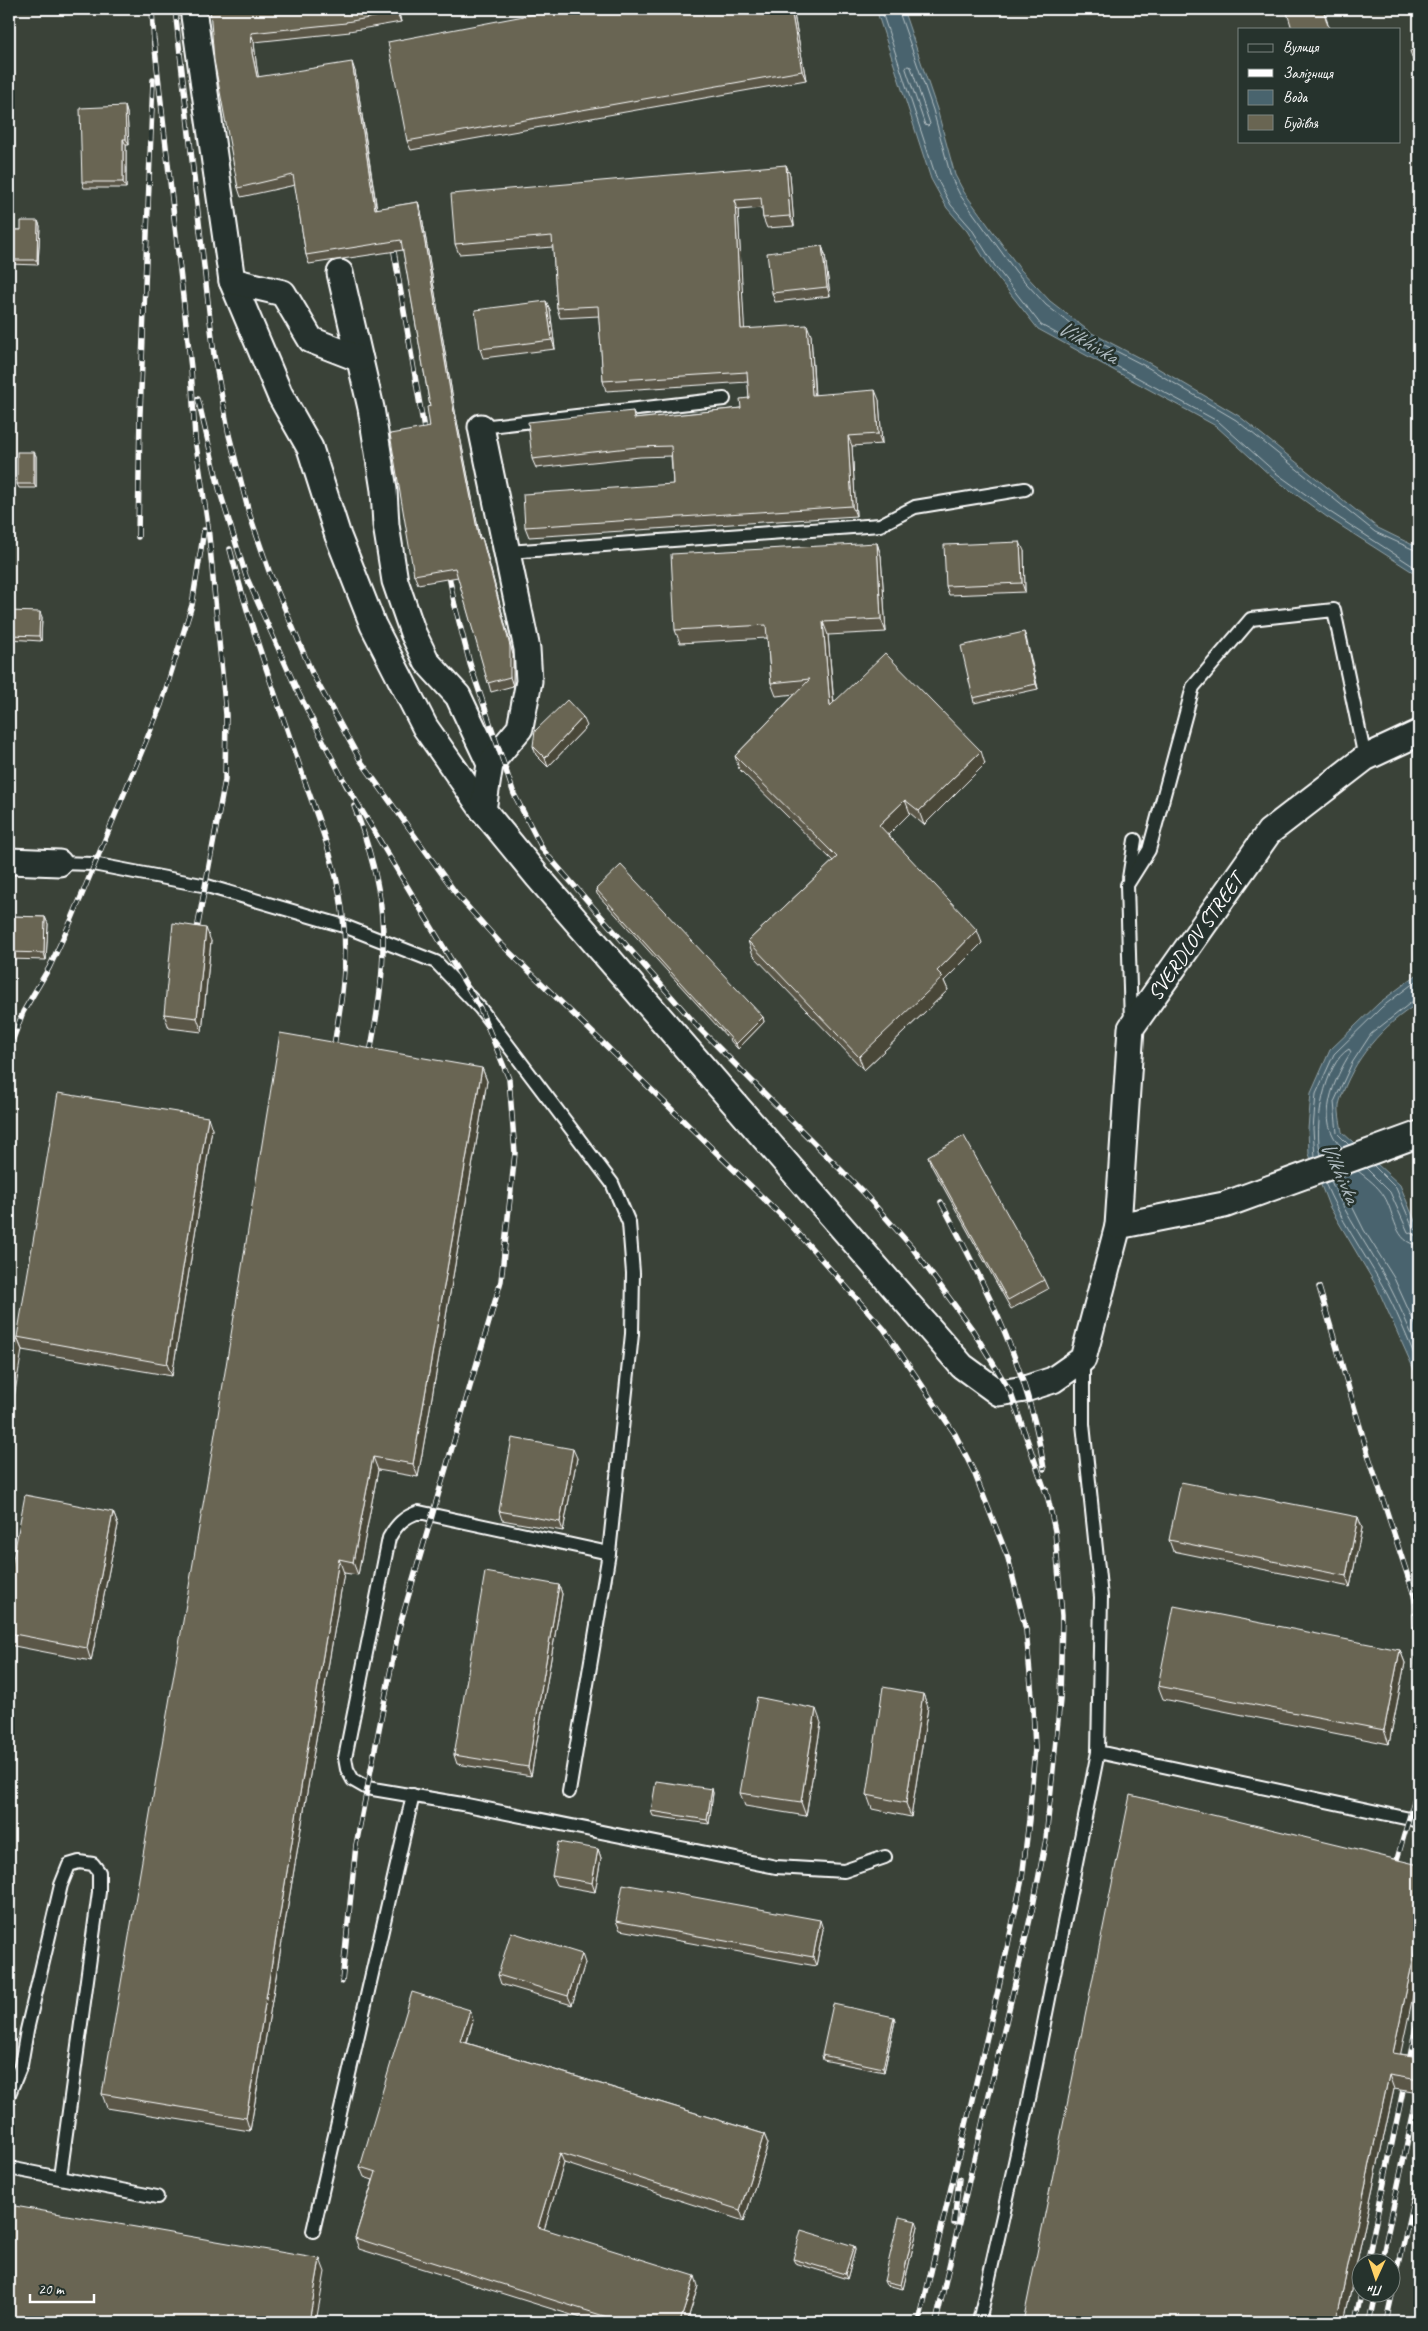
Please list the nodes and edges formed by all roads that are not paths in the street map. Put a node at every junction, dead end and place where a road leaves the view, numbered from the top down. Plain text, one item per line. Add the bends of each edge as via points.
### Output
1 (193, 9) edge
2 (340, 273) dead end
3 (232, 281) junction
4 (360, 359) junction
5 (724, 399) dead end
6 (481, 427) joint
7 (1025, 489) dead end
8 (508, 552) junction
9 (1419, 733) edge
10 (1365, 758) junction
11 (490, 764) junction
12 (483, 810) junction
13 (1135, 840) dead end
14 (9, 861) edge
15 (59, 863) joint
16 (1127, 885) junction
17 (1132, 1028) junction
18 (1419, 1134) edge
19 (1118, 1226) junction
20 (1083, 1359) junction
21 (609, 1552) junction
22 (1098, 1752) junction
23 (569, 1792) dead end
24 (413, 1795) junction
25 (1419, 1821) edge
26 (885, 1858) dead end
27 (9, 2094) edge
28 (9, 2168) edge
29 (60, 2177) junction
30 (157, 2197) dead end
31 (312, 2231) dead end
32 (979, 2322) edge

1 - 3 street
2 - 4 street
3 - 4 street via 282,293 311,340
3 - 12 street via 280,395 310,448 338,536 372,625 425,727
4 - 11 street via 384,490 394,581 413,633 428,662 458,696
5 - 6 lane
6 - 8 street
7 - 8 lane via 915,507 880,525
8 - 11 street via 527,650 529,681 520,728
9 - 10 street, SVERDLOV STREET
10 - 16 lane via 1334,610 1251,619 1193,687 1150,850
10 - 17 street, SVERDLOV STREET via 1269,832
11 - 12 street
12 - 20 street via 962,1366 999,1393 1053,1380
13 - 16 lane
14 - 15 street
15 - 21 lane via 94,864 206,886 344,926 436,962 480,1008 612,1183 629,1223 634,1273 632,1334
16 - 17 lane
17 - 19 street
18 - 19 street via 1224,1205
19 - 20 street
20 - 22 lane via 1083,1424 1101,1597
21 - 23 lane
21 - 24 lane via 419,1512 396,1525 389,1538 345,1758 346,1769 354,1780 367,1788
22 - 25 lane
22 - 32 lane via 1027,2109
24 - 26 lane via 776,1867 844,1871
24 - 31 lane
27 - 29 lane via 21,2065 61,1885 69,1865 79,1862 93,1864 99,1872 99,1892
28 - 29 lane
29 - 30 lane

